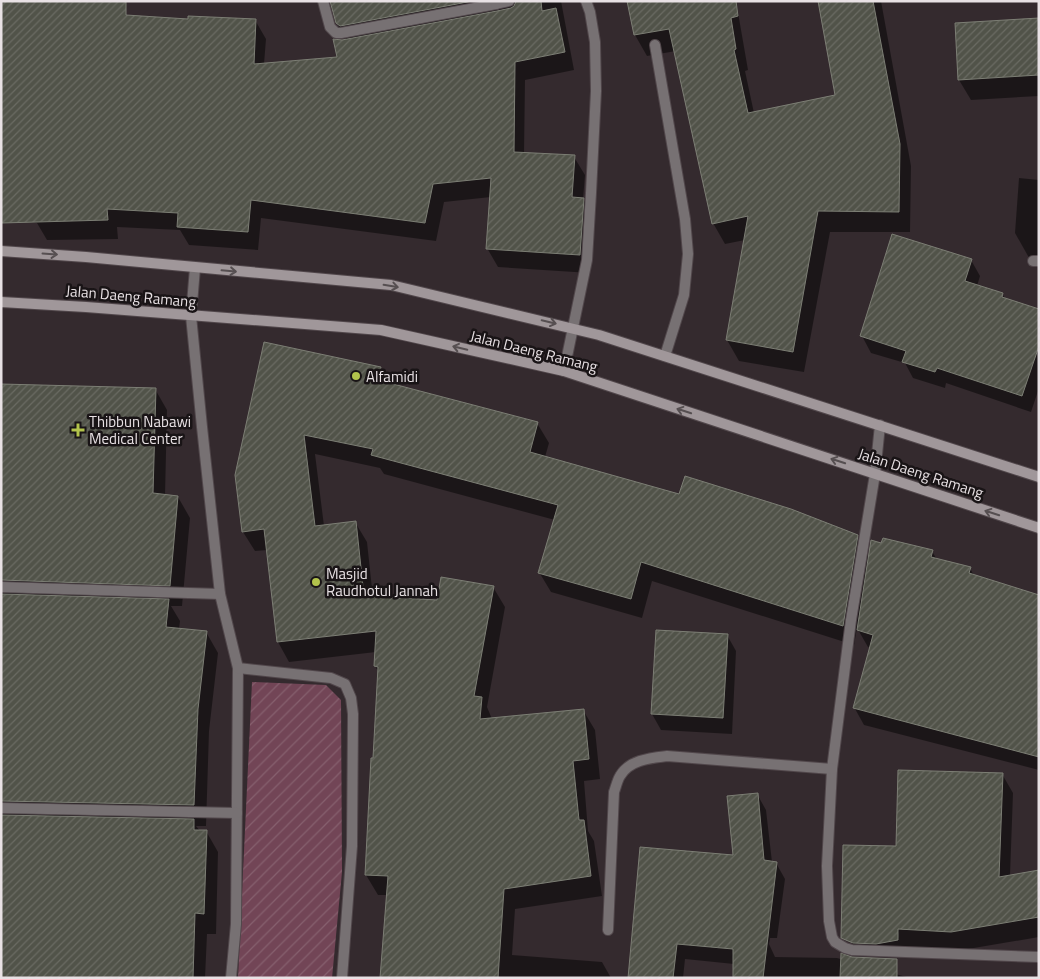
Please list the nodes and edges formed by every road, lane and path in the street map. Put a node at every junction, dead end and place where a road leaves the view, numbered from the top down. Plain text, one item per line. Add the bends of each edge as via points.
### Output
1 (323, 1) edge
2 (509, 1) edge
3 (586, 1) edge
4 (496, 3) edge
5 (654, 45) dead end
6 (1, 251) edge
7 (195, 268) junction
8 (1, 302) edge
9 (191, 316) junction
10 (572, 328) junction
11 (664, 356) junction
12 (564, 371) junction
13 (880, 425) junction
14 (875, 474) junction
15 (1039, 477) edge
16 (1039, 528) edge
17 (1, 587) edge
18 (220, 594) junction
19 (238, 668) junction
20 (832, 769) junction
21 (1, 808) edge
22 (237, 814) junction
23 (608, 930) dead end
24 (1039, 957) edge
25 (231, 978) edge
26 (342, 978) edge

1 - 4 street via 330,27 336,33
2 - 4 street
3 - 10 street via 595,42 596,100 587,260
5 - 11 street via 685,219 688,254 684,295
6 -> 7 main road, Jalan Daeng Ramang
7 - 9 street
7 -> 10 main road, Jalan Daeng Ramang via 391,285
8 - 9 main road, Jalan Daeng Ramang
12 -> 9 main road, Jalan Daeng Ramang via 381,330
9 - 18 street
10 - 11 main road, Jalan Daeng Ramang
10 - 12 street
11 - 13 main road, Jalan Daeng Ramang
14 -> 12 main road, Jalan Daeng Ramang
13 - 14 street
13 - 15 main road, Jalan Daeng Ramang
16 -> 14 main road, Jalan Daeng Ramang
14 - 20 street via 851,620
17 - 18 street
18 - 19 street
19 - 22 street
19 - 26 street via 331,678 345,684 351,698 352,846
20 - 23 street via 667,756 643,759 631,766 620,776 614,792
20 - 24 street via 827,866 829,921 836,942 852,950
21 - 22 street
22 - 25 street via 236,924

